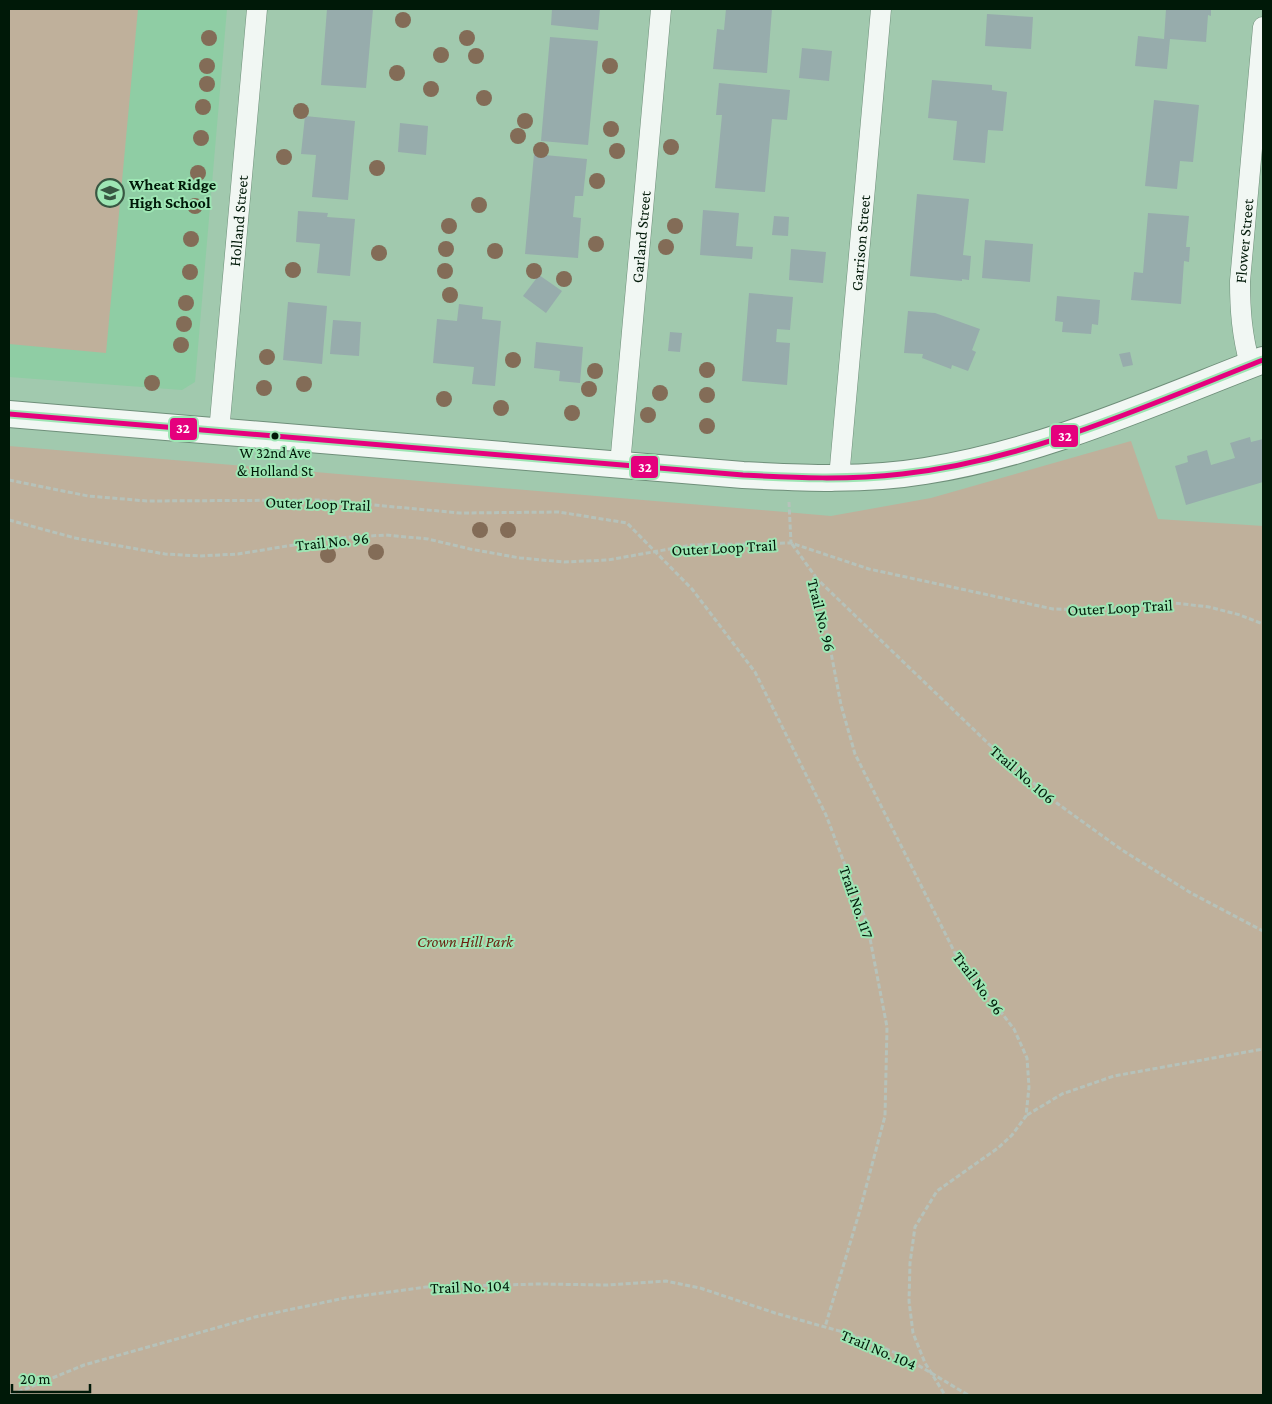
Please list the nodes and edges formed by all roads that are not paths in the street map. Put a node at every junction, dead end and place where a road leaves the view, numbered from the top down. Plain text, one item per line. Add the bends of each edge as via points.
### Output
1 (257, 9) edge
2 (661, 9) edge
3 (881, 9) edge
4 (1263, 27) edge
5 (1256, 362) edge
6 (9, 414) edge
7 (219, 432) junction
8 (620, 465) junction
9 (840, 478) junction

1 - 7 street, Holland Street
2 - 8 street, Garland Street
3 - 9 street, Garrison Street
4 - 5 street, Flower Street via 1240,281 1243,339
5 - 9 street via 1076,431 988,459 923,472
6 - 7 street
7 - 8 street
8 - 9 street

